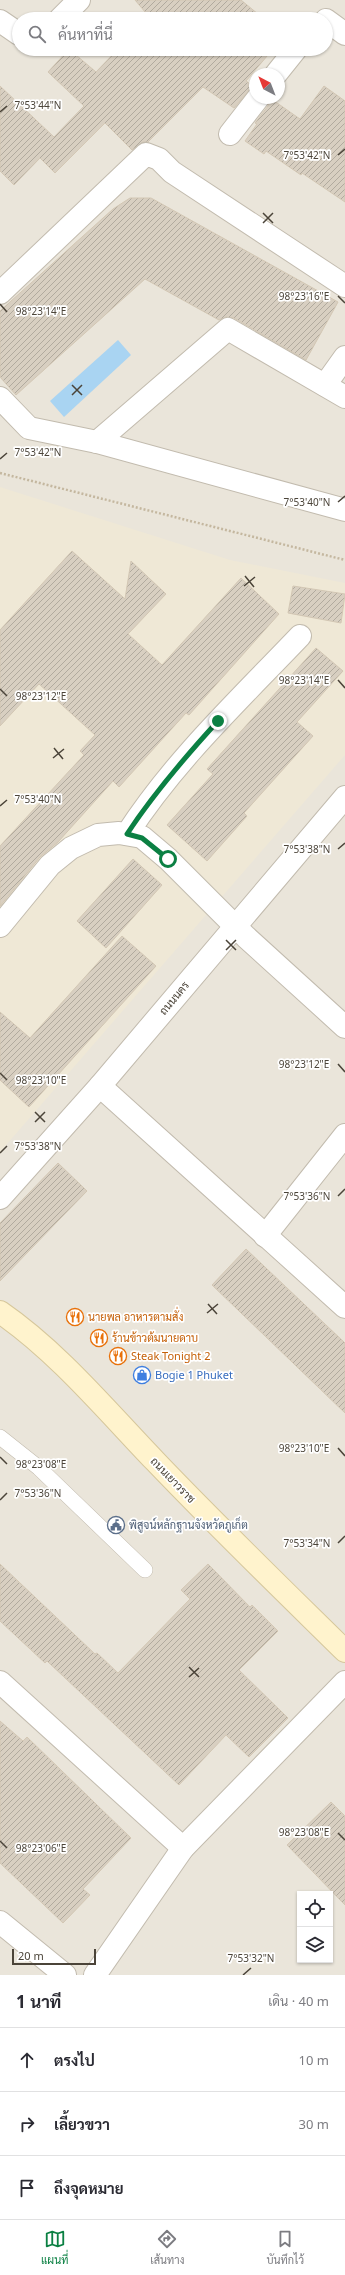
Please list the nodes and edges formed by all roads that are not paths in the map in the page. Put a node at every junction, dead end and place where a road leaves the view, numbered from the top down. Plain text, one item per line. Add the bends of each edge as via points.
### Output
1 (79, 0) edge
2 (67, 12) edge
3 (0, 21) edge
4 (333, 25) edge
5 (12, 29) edge
6 (345, 34) edge
7 (290, 56) edge
8 (281, 68) edge
9 (253, 104) edge
10 (230, 134) dead end
11 (345, 286) edge
12 (0, 293) edge
13 (345, 357) edge
14 (325, 385) junction
15 (345, 397) edge
16 (0, 398) edge
17 (97, 442) junction
18 (345, 510) edge
19 (300, 636) dead end
20 (345, 797) edge
21 (127, 834) junction
22 (0, 926) edge
23 (235, 926) junction
24 (345, 1027) edge
25 (100, 1086) junction
26 (345, 1135) edge
27 (0, 1198) edge
28 (265, 1236) junction
29 (345, 1307) edge
30 (0, 1312) edge
31 (0, 1437) edge
32 (145, 1570) dead end
33 (345, 1651) edge
34 (0, 1682) edge
35 (345, 1682) edge
36 (183, 1848) junction
37 (0, 1922) edge
38 (65, 1975) edge
39 (95, 1975) edge

1 - 2 street
3 - 5 street
4 - 6 street
7 - 8 street
9 - 10 street
11 - 12 street via 172,172 159,159 146,154
13 - 14 street
14 - 15 street
14 - 17 street via 228,329
16 - 17 street via 29,428
17 - 18 street
19 - 21 street via 174,768
20 - 23 street, ถนนนคร
21 - 22 street via 98,836 71,848 50,865
21 - 23 street via 142,838 168,859
23 - 24 street
23 - 25 street, ถนนนคร
25 - 27 street, ถนนนคร
25 - 28 street
26 - 28 street
28 - 29 street
30 - 33 main road, ถนนเยาวราช via 40,1344 74,1377 212,1521
31 - 32 lane via 39,1468
34 - 36 street
35 - 36 street
36 - 39 street
37 - 38 street

